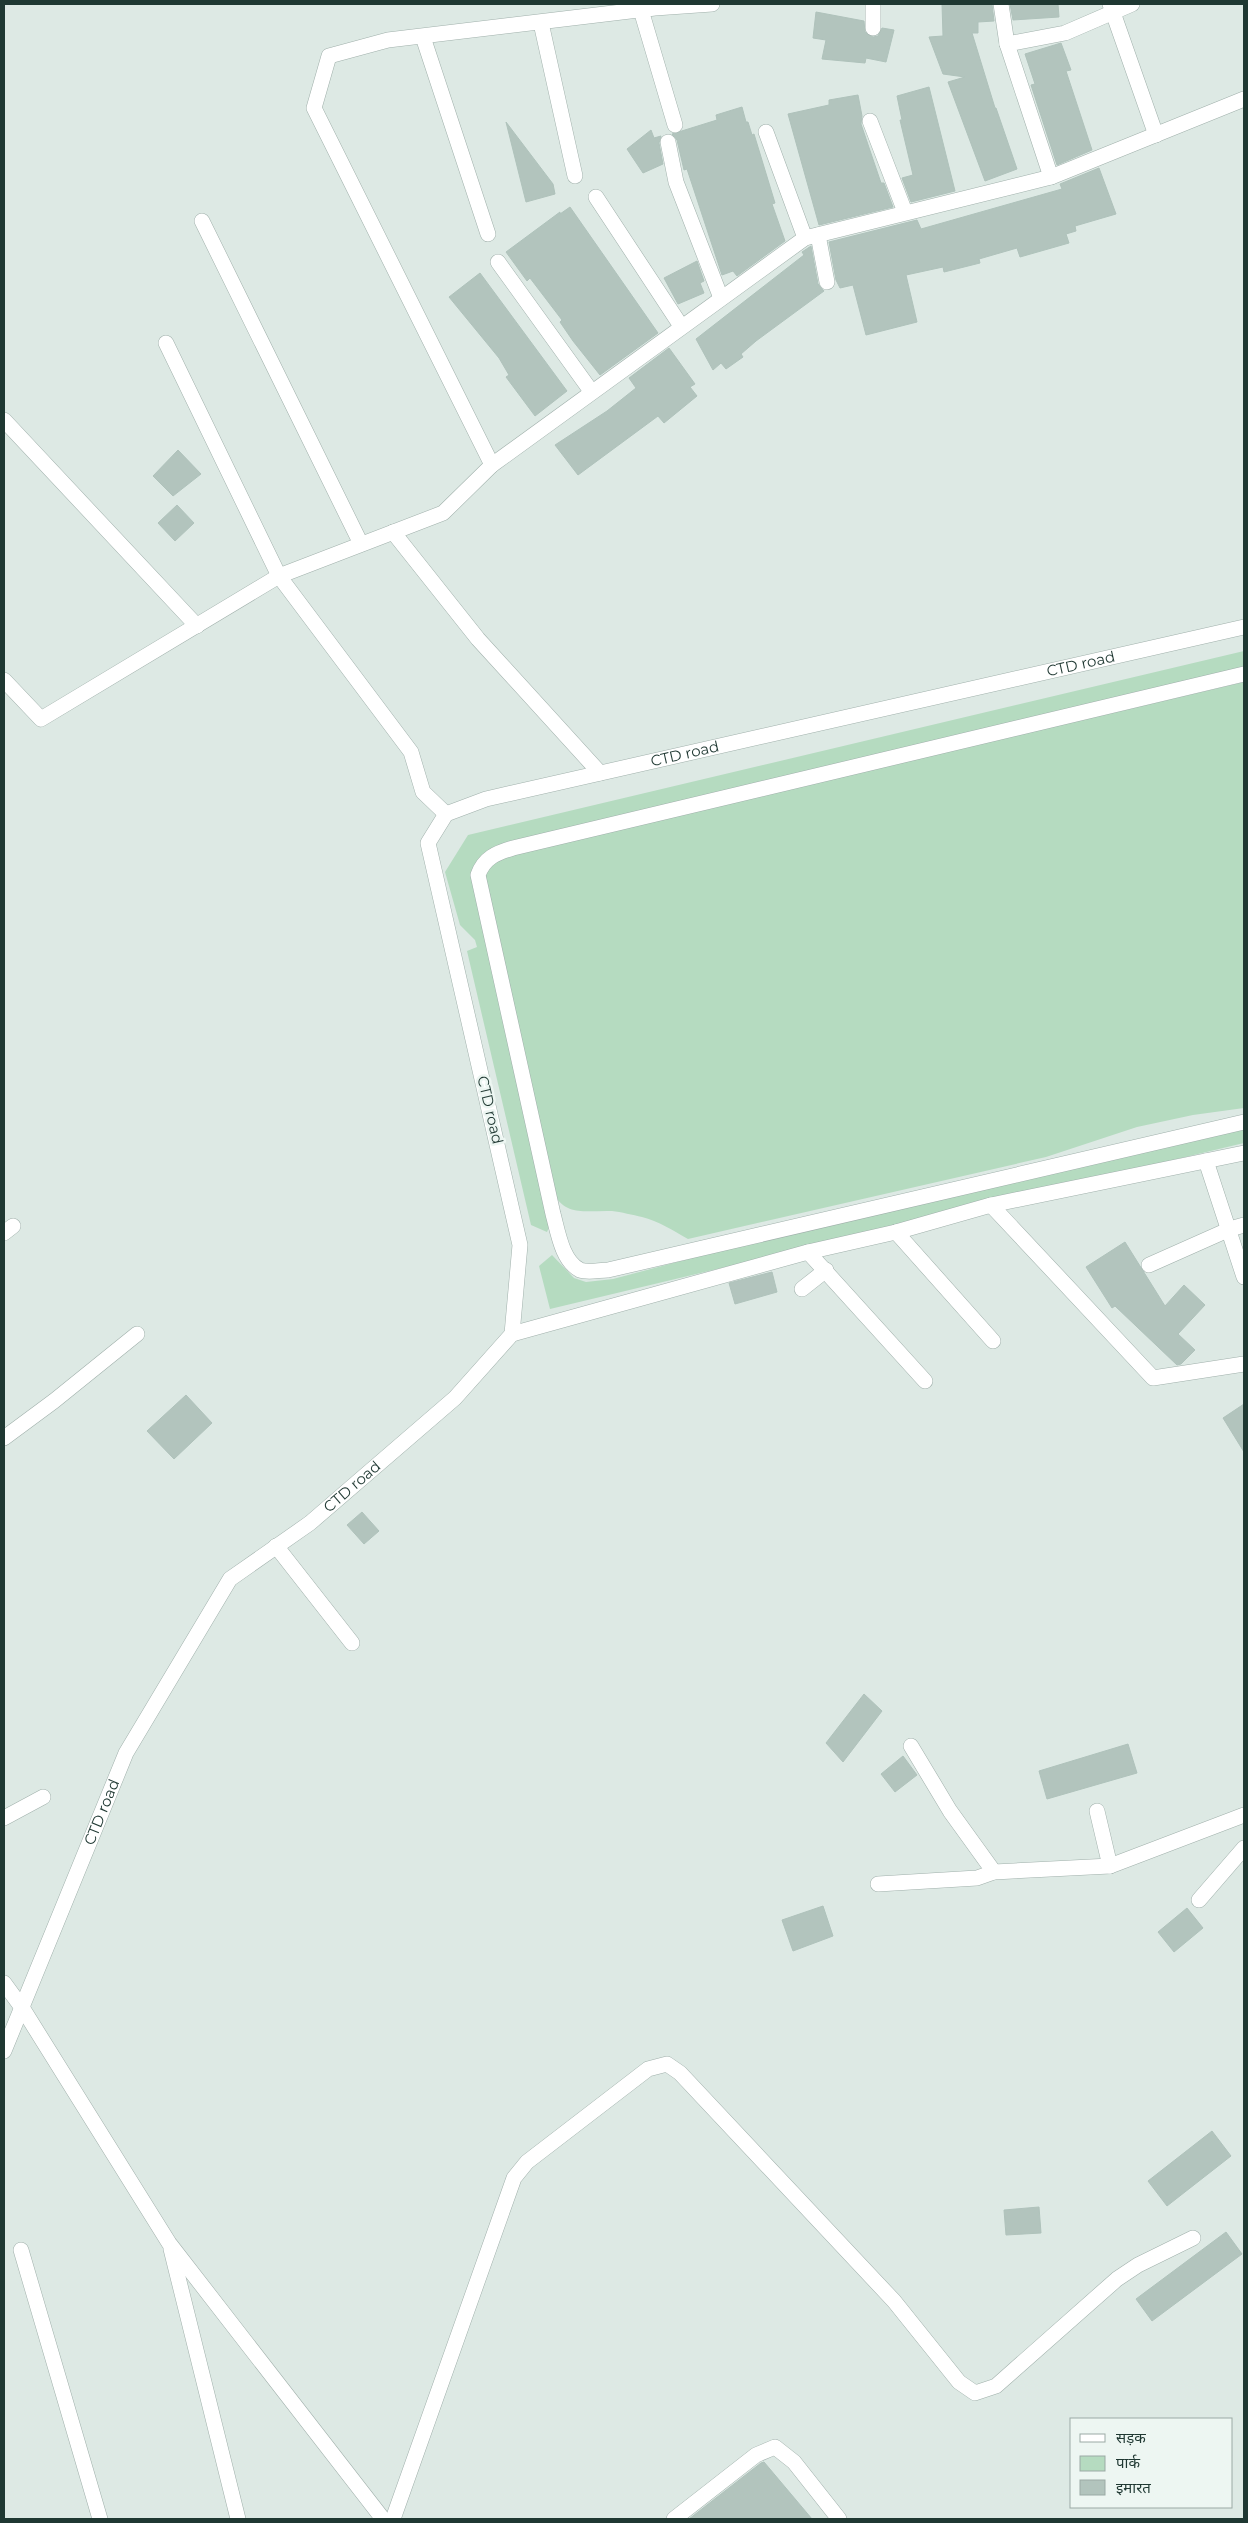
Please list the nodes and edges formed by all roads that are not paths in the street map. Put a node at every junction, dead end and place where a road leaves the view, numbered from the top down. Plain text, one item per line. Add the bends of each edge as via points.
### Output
1 (712, 4) edge
2 (874, 4) edge
3 (1001, 4) edge
4 (1132, 4) edge
5 (1111, 8) edge
6 (641, 10) junction
7 (541, 23) junction
8 (873, 28) dead end
9 (423, 37) junction
10 (1007, 44) junction
11 (1244, 99) edge
12 (870, 121) dead end
13 (675, 125) dead end
14 (766, 132) dead end
15 (1156, 135) junction
16 (668, 142) dead end
17 (575, 176) dead end
18 (1051, 177) junction
19 (596, 197) dead end
20 (905, 212) junction
21 (202, 222) dead end
22 (488, 234) dead end
23 (811, 236) junction
24 (498, 262) dead end
25 (827, 282) dead end
26 (721, 298) junction
27 (681, 326) junction
28 (166, 342) dead end
29 (592, 391) junction
30 (4, 420) edge
31 (492, 464) junction
32 (393, 532) junction
33 (361, 544) junction
34 (279, 576) junction
35 (198, 626) junction
36 (1244, 627) edge
37 (1244, 674) edge
38 (4, 680) edge
39 (600, 773) junction
40 (446, 814) junction
41 (1244, 1122) edge
42 (1244, 1153) edge
43 (1206, 1161) junction
44 (991, 1205) junction
45 (1237, 1227) edge
46 (896, 1232) junction
47 (808, 1252) junction
48 (1149, 1265) dead end
49 (826, 1270) junction
50 (1244, 1277) edge
51 (802, 1288) dead end
52 (137, 1334) dead end
53 (512, 1334) junction
54 (993, 1341) dead end
55 (1244, 1364) edge
56 (925, 1381) dead end
57 (4, 1438) edge
58 (276, 1546) junction
59 (352, 1643) dead end
60 (911, 1746) dead end
61 (43, 1797) dead end
62 (1096, 1811) dead end
63 (1244, 1815) edge
64 (4, 1818) edge
65 (1244, 1848) edge
66 (1110, 1866) junction
67 (994, 1872) junction
68 (878, 1884) dead end
69 (1200, 1900) dead end
70 (4, 1983) edge
71 (23, 2009) junction
72 (4, 2051) edge
73 (1193, 2238) dead end
74 (170, 2243) junction
75 (21, 2250) dead end
76 (100, 2519) edge
77 (238, 2519) edge
78 (383, 2519) edge
79 (393, 2519) edge
80 (674, 2519) edge
81 (839, 2519) edge

1 - 6 street
2 - 8 street
3 - 10 street
4 - 5 street
5 - 10 street via 1065,33
5 - 15 street
6 - 7 street
6 - 13 street
7 - 9 street
7 - 17 street
9 - 22 street
9 - 31 street via 388,40 329,56 314,108
10 - 18 street
11 - 15 street
12 - 20 street
14 - 23 street
15 - 18 street
16 - 26 street via 676,182
18 - 20 street
19 - 27 street
20 - 23 street
21 - 33 street
23 - 25 street
23 - 26 street
24 - 29 street
26 - 27 street
27 - 29 street
28 - 34 street
29 - 31 street
30 - 35 street
31 - 32 street via 443,513
32 - 33 street
32 - 39 street via 478,639
33 - 34 street
34 - 35 street
34 - 40 street via 412,752 424,792
35 - 38 street via 42,719
36 - 39 street, CTD road
37 - 41 street via 513,848 489,858 478,875 555,1242 581,1270 608,1270
39 - 40 street, CTD road via 486,799
40 - 53 street, CTD road via 428,842 520,1245
42 - 43 street
43 - 44 street
43 - 45 street
44 - 46 street
44 - 55 street via 1153,1378
45 - 48 street
45 - 50 street
46 - 47 street
46 - 54 street
47 - 49 street
47 - 53 street
49 - 51 street
49 - 56 street
52 - 57 street
53 - 58 street, CTD road via 455,1398 310,1523
58 - 59 street
58 - 71 street, CTD road via 230,1579 126,1753
60 - 67 street via 950,1811
61 - 64 street
62 - 66 street
63 - 66 street
65 - 69 street
66 - 67 street
67 - 68 street via 977,1878
70 - 71 street
71 - 72 street, CTD road
71 - 74 street
73 - 79 street via 1117,2279 996,2386 975,2393 959,2382 894,2301 680,2073 667,2064 648,2068 527,2162 514,2178
74 - 77 street
74 - 78 street
75 - 76 street
80 - 81 street via 756,2455 775,2447 794,2462

